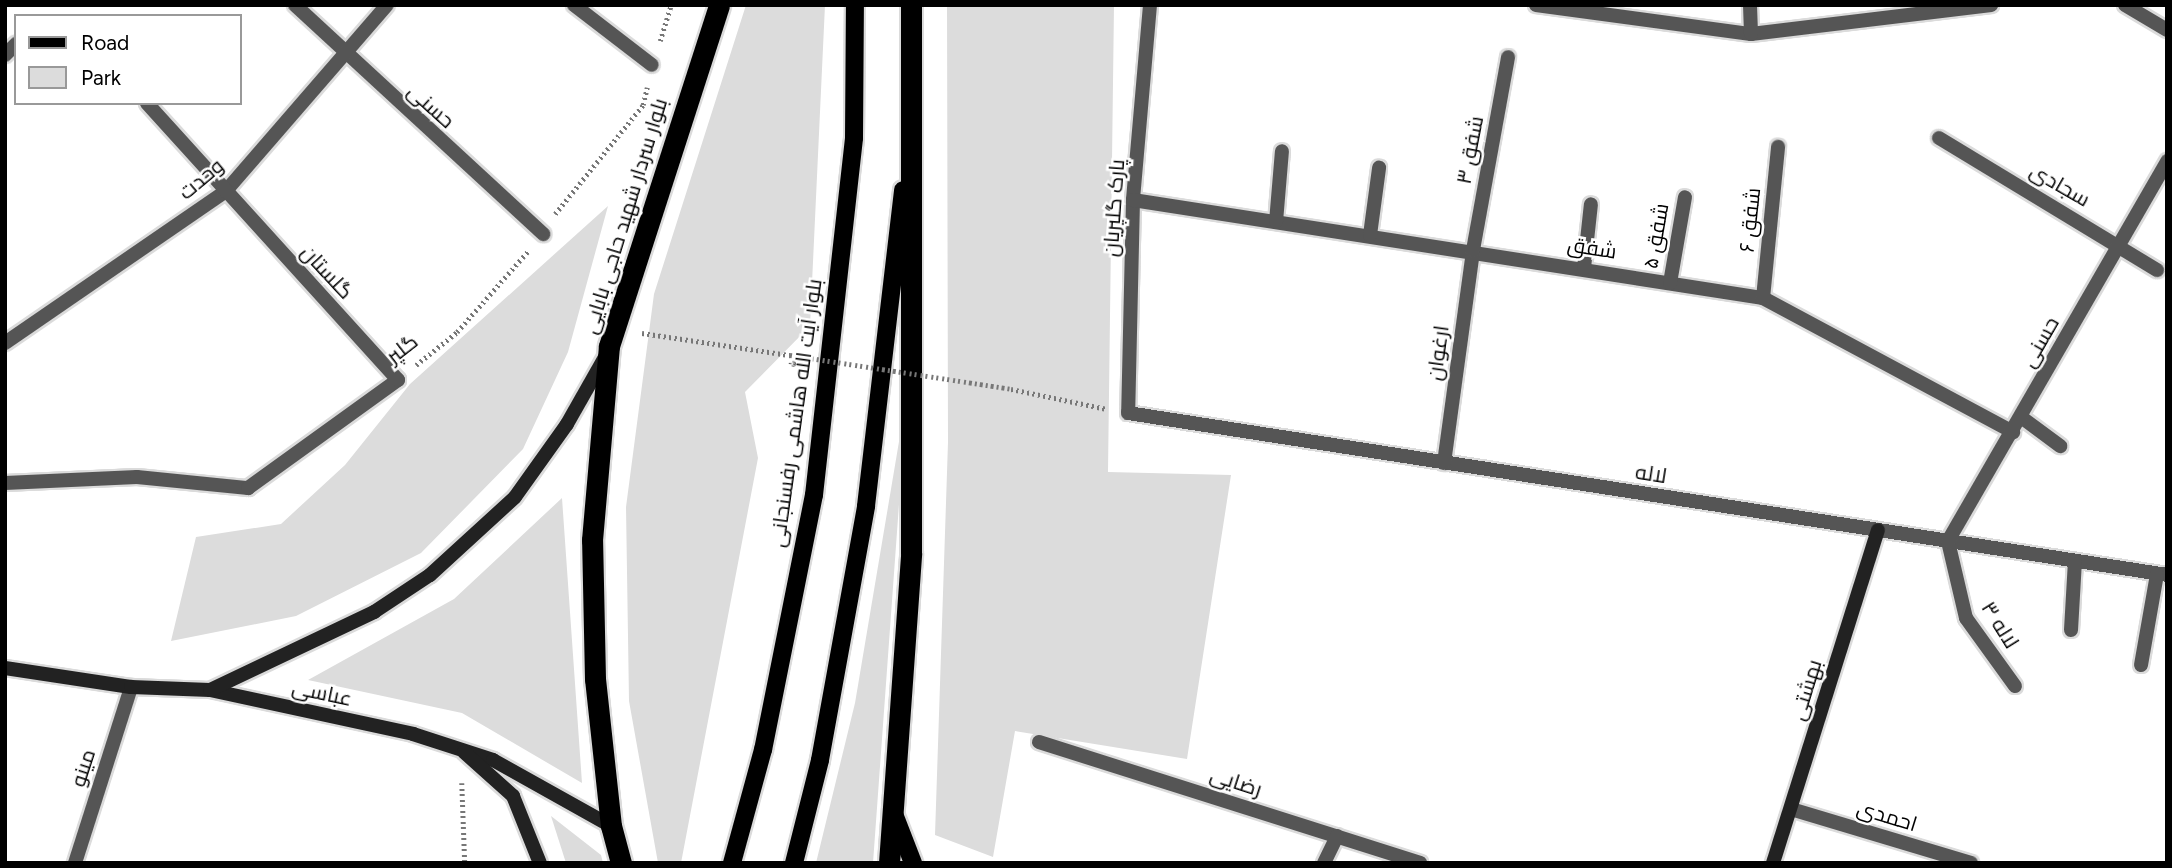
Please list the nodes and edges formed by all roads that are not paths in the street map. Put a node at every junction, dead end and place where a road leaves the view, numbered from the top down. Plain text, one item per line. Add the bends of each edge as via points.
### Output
1 (295, 5) edge
2 (387, 5) edge
3 (574, 5) edge
4 (719, 5) edge
5 (855, 5) edge
6 (911, 5) edge
7 (1150, 5) edge
8 (1536, 5) edge
9 (1750, 5) edge
10 (1991, 5) edge
11 (2125, 5) edge
12 (2167, 30) edge
13 (1751, 34) junction
14 (341, 55) junction
15 (1508, 57) dead end
16 (652, 65) road end
17 (149, 105) edge
18 (910, 133) junction
19 (1939, 138) dead end
20 (1778, 146) dead end
21 (1282, 151) dead end
22 (2167, 162) edge
23 (1379, 169) dead end
24 (225, 192) junction
25 (1685, 197) dead end
26 (1133, 200) junction
27 (1591, 204) dead end
28 (1276, 222) junction
29 (543, 234) road end
30 (1370, 235) junction
31 (2120, 244) junction
32 (1473, 250) junction
33 (1584, 268) junction
34 (2157, 270) dead end
35 (1670, 283) junction
36 (1763, 298) junction
37 (6, 342) edge
38 (608, 351) junction
39 (398, 380) joint
40 (1128, 413) joint
41 (2021, 417) junction
42 (2013, 432) junction
43 (2060, 446) dead end
44 (1444, 463) junction
45 (5, 484) edge
46 (1878, 530) junction
47 (1948, 541) junction
48 (2075, 561) junction
49 (2162, 574) edge
50 (2071, 630) dead end
51 (2141, 665) dead end
52 (5, 668) edge
53 (2015, 686) dead end
54 (131, 687) junction
55 (210, 690) junction
56 (1039, 742) dead end
57 (460, 749) junction
58 (1791, 808) junction
59 (892, 810) junction
60 (611, 825) junction
61 (1337, 836) junction
62 (75, 863) edge
63 (540, 863) edge
64 (621, 863) edge
65 (733, 863) edge
66 (794, 863) edge
67 (889, 863) edge
68 (913, 863) edge
69 (1324, 863) edge
70 (1419, 863) edge
71 (1773, 863) edge
72 (1971, 863) edge

1 - 14 street, حسنی
2 - 14 street, وحدت
3 - 16 street
4 - 38 highway, بلوار سردار شهید حاجی بابایی
5 - 65 main road, بلوار آیت الله هاشمی رفسنجانی via 854,138 814,495 763,750
6 - 18 highway
7 - 26 street, پارک گلپریان
8 - 13 street
9 - 13 street
10 - 13 street
11 - 12 street
14 - 24 street, وحدت
14 - 29 street, حسنی
15 - 32 street, شفق ۳
17 - 24 street, گلستان
18 - 59 highway via 916,336 911,553
18 - 66 main road via 866,506 820,760
19 - 31 street, سجادی
20 - 36 street, شفق ۶
21 - 28 street
22 - 31 street, حسنی
23 - 30 street
24 - 37 street, وحدت
24 - 39 street, گلستان
25 - 35 street, شفق ۵
26 - 28 street, شفق
26 - 40 street, پارک گلپریان
27 - 33 street
28 - 30 street, شفق
30 - 32 street, شفق
31 - 34 street, سجادی
31 - 41 street, حسنی
32 - 33 street, شفق
32 - 44 street, ارغوان
33 - 35 street, شفق
35 - 36 street, شفق
36 - 42 street, شفق
38 - 55 main road via 567,424 514,497 430,575 374,612
38 - 60 highway, بلوار سردار شهید حاجی بابایی via 592,540 596,679
39 - 45 street, گلپر via 248,488 137,477
40 - 44 street, لاله
41 - 42 street, حسنی
41 - 43 street
42 - 47 street, حسنی
44 - 46 street, لاله
46 - 47 street, لاله
46 - 58 main road, بهشتی
47 - 48 street, لاله
47 - 53 street, لاله ۳ via 1966,618
48 - 49 street, لاله
48 - 50 street
49 - 51 street
52 - 54 main road, عباسی
54 - 55 main road, عباسی
54 - 62 street, مینو
55 - 57 main road, عباسی
56 - 61 street, رضایی
57 - 60 main road, عباسی via 493,760
57 - 63 main road via 513,796
58 - 71 main road, بهشتی
58 - 72 street, احمدی
59 - 67 highway
59 - 68 main road
60 - 64 highway, بلوار سردار شهید حاجی بابایی
61 - 69 street
61 - 70 street, رضایی

